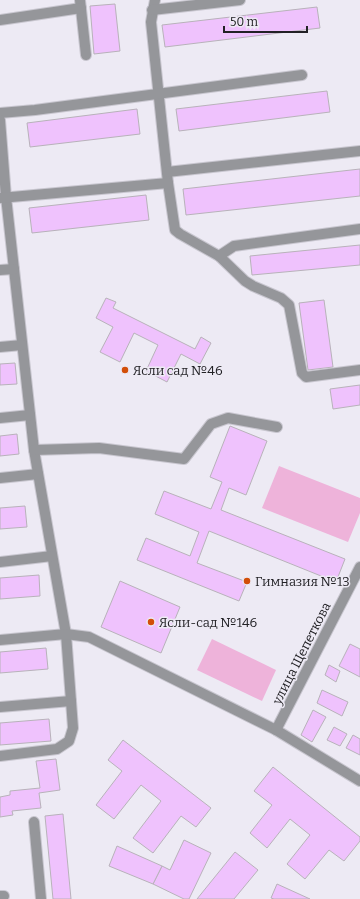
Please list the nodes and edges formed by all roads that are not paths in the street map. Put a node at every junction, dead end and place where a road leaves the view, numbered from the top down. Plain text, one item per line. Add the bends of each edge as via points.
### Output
1 (155, 0) edge
2 (240, 0) edge
3 (81, 4) edge
4 (152, 10) junction
5 (0, 20) edge
6 (86, 55) dead end
7 (302, 75) dead end
8 (158, 94) junction
9 (0, 112) edge
10 (0, 120) edge
11 (360, 151) edge
12 (167, 172) junction
13 (168, 183) junction
14 (3, 198) edge
15 (360, 229) edge
16 (219, 256) junction
17 (14, 269) junction
18 (0, 270) edge
19 (22, 345) junction
20 (0, 347) edge
21 (360, 370) edge
22 (30, 415) junction
23 (0, 418) edge
24 (277, 427) dead end
25 (34, 450) junction
26 (38, 474) junction
27 (0, 478) edge
28 (52, 556) junction
29 (0, 562) edge
30 (360, 567) edge
31 (66, 634) junction
32 (0, 640) edge
33 (71, 701) junction
34 (0, 707) edge
35 (276, 730) junction
36 (0, 756) edge
37 (360, 781) edge
38 (34, 822) dead end
39 (41, 899) edge

1 - 4 street
2 - 4 street
3 - 5 street
3 - 6 street
4 - 8 street
7 - 8 street
8 - 9 street
8 - 12 street
10 - 14 street
11 - 12 street
12 - 13 street
13 - 14 street
13 - 16 street via 175,230
14 - 17 street
15 - 16 street via 234,246
16 - 21 street via 244,280 281,298 289,305 302,373 306,377
17 - 18 street
17 - 19 street
19 - 20 street
19 - 22 street
22 - 23 street
22 - 25 street
24 - 25 street via 228,418 211,424 184,459 100,448
25 - 26 street
26 - 27 street
26 - 28 street
28 - 29 street
28 - 31 street
30 - 35 street, улица Щепеткова
31 - 32 street
31 - 33 street
31 - 35 street via 89,637
33 - 34 street
33 - 36 street via 73,728 69,741 57,749
35 - 37 street
38 - 39 street

